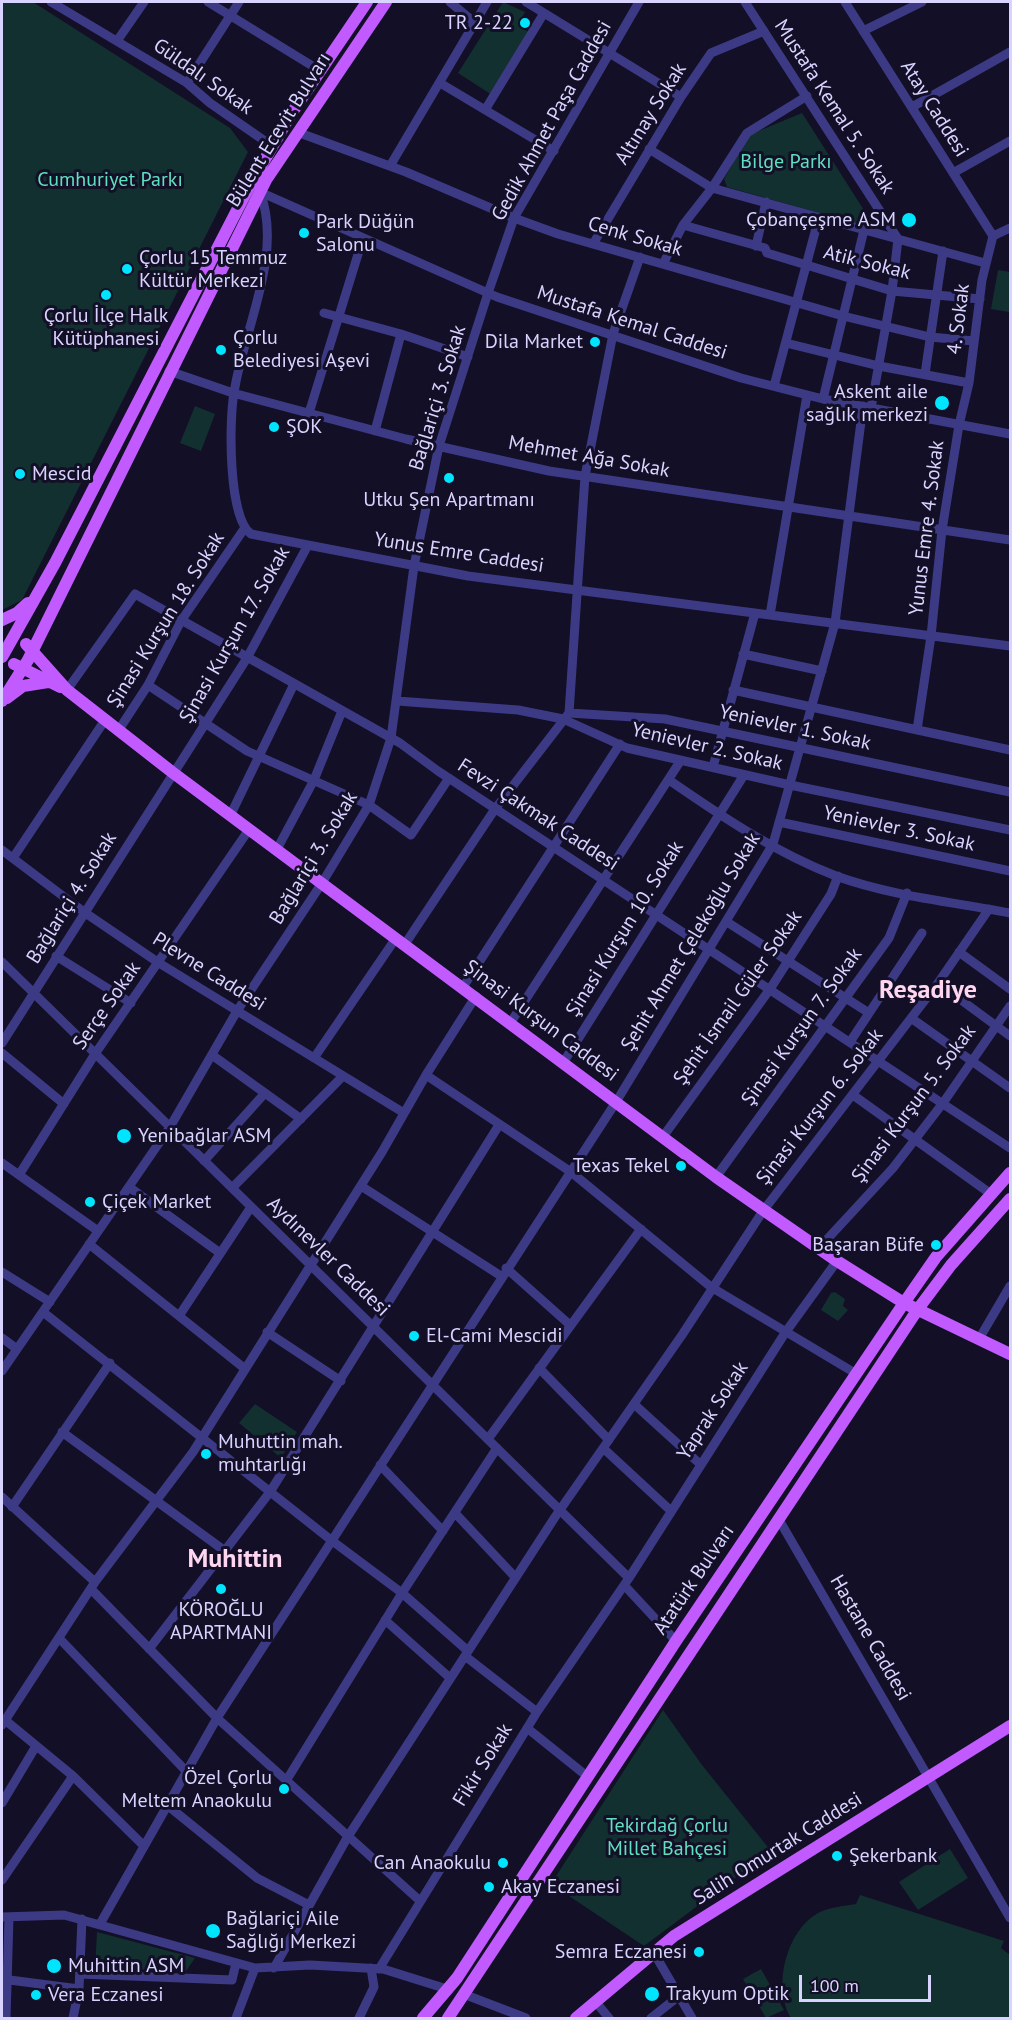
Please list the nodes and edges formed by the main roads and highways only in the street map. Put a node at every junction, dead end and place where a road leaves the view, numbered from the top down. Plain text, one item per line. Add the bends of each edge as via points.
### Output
1 (367, 2) edge
2 (386, 2) edge
3 (284, 125) junction
4 (297, 132) junction
5 (272, 146) junction
6 (267, 180) junction
7 (254, 189) junction
8 (43, 586) junction
9 (2, 620) edge
10 (47, 620) junction
11 (14, 651) edge
12 (54, 681) junction
13 (2, 702) edge
14 (1011, 1173) edge
15 (1011, 1199) edge
16 (904, 1303) junction
17 (918, 1309) junction
18 (1011, 1354) edge
19 (1011, 1726) edge
20 (423, 2019) edge
21 (448, 2019) edge
22 (576, 2019) edge

1 - 3 main road, Bülent Ecevit Bulvarı
2 - 4 main road, Bülent Ecevit Bulvarı
3 - 4 main road
3 - 5 main road, Bülent Ecevit Bulvarı
4 - 5 main road
4 - 6 main road, Bülent Ecevit Bulvarı
5 - 6 main road
5 - 7 main road, Bülent Ecevit Bulvarı
6 - 7 main road, Bülent Ecevit Bulvarı
7 - 8 main road, Bülent Ecevit Bulvarı
7 - 10 main road, Bülent Ecevit Bulvarı via 170,371
8 - 9 main road via 20,612
8 - 11 main road, Bülent Ecevit Bulvarı
10 - 11 main road, Bülent Ecevit Bulvarı
10 - 12 main road via 44,646
11 - 12 main road, Şinasi Kurşun Caddesi
11 - 12 main road, Şinasi Kurşun Caddesi
11 - 13 main road, Bülent Ecevit Bulvarı
12 - 13 main road via 23,686
12 - 16 main road, Şinasi Kurşun Caddesi via 248,831 476,996 662,1138 763,1211
14 - 16 main road, Atatürk Bulvarı via 936,1257
15 - 17 main road, Atatürk Bulvarı via 951,1265
16 - 17 main road, Şinasi Kurşun Caddesi
16 - 20 main road, Atatürk Bulvarı via 447,1989
17 - 18 main road, Şinasi Kurşun Caddesi
17 - 21 main road, Atatürk Bulvarı
19 - 22 main road, Salih Omurtak Caddesi via 681,1932

